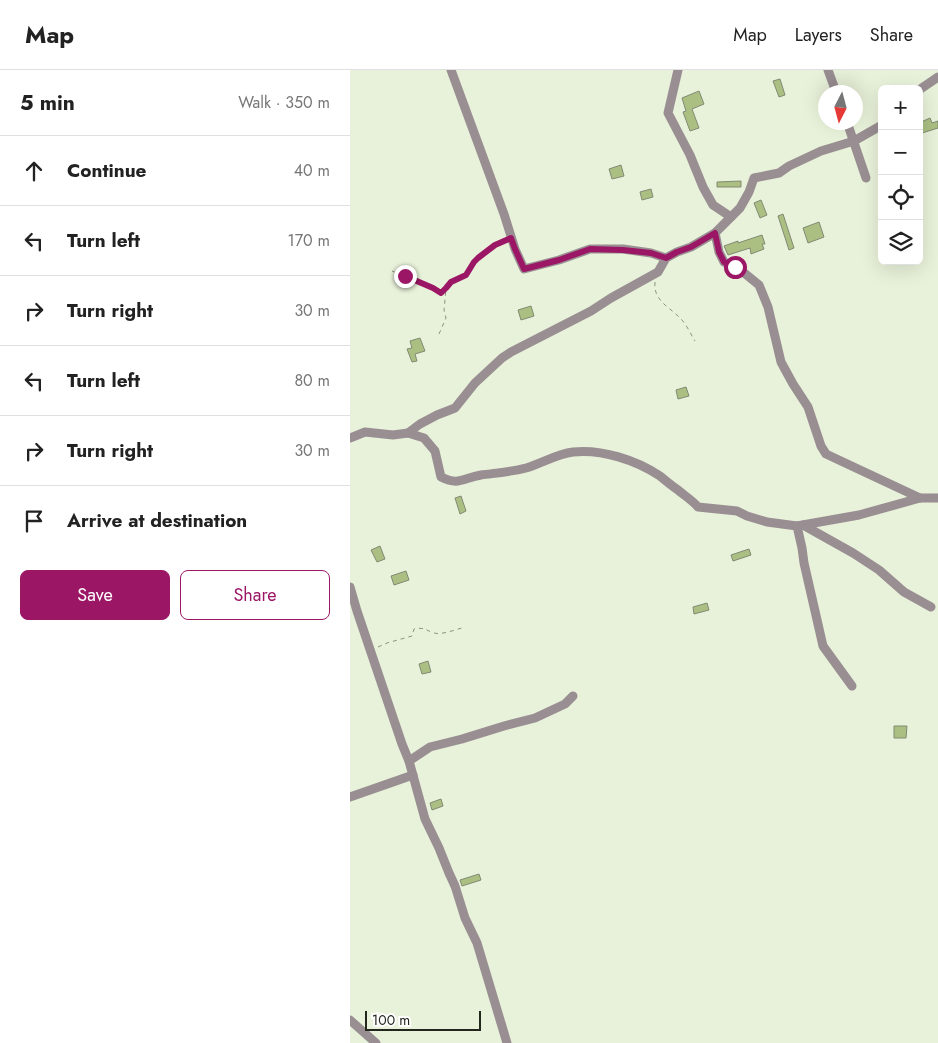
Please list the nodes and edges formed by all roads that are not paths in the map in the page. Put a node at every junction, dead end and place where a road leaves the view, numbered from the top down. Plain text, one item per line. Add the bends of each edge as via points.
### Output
1 (452, 70) edge
2 (678, 70) edge
3 (828, 70) edge
4 (938, 77) edge
5 (833, 85) edge
6 (923, 87) edge
7 (878, 127) edge
8 (850, 130) edge
9 (854, 142) junction
10 (866, 178) dead end
11 (731, 217) junction
12 (715, 233) junction
13 (666, 258) junction
14 (408, 433) junction
15 (350, 438) edge
16 (920, 498) junction
17 (938, 498) edge
18 (800, 525) junction
19 (350, 587) edge
20 (931, 607) dead end
21 (353, 612) edge
22 (852, 686) dead end
23 (574, 696) dead end
24 (409, 761) junction
25 (413, 775) junction
26 (350, 797) edge
27 (350, 1020) edge
28 (376, 1043) edge
29 (507, 1043) edge

1 - 13 street via 524,269 590,249 651,253
2 - 11 street via 668,113 713,205
3 - 5 street
4 - 6 street
7 - 9 street
8 - 9 street
9 - 10 street
9 - 11 street via 821,151 779,173 754,178 740,208
11 - 12 street
12 - 13 street
12 - 16 street via 724,262 759,286 768,307 781,362 808,407 826,454
13 - 14 street via 658,272 502,358 475,383 455,408
14 - 15 street via 365,432
14 - 18 street via 424,438 435,451 441,477 450,481 526,468 572,452 611,454 659,476 698,507 736,511 767,522
16 - 17 street
16 - 18 street via 859,515
18 - 20 street via 853,553 904,592
18 - 22 street via 804,564 823,646
19 - 21 street
21 - 24 street via 371,651
23 - 24 street via 565,704 535,718 430,747
24 - 25 street
25 - 26 street
25 - 29 street via 425,818 477,943
27 - 28 street

